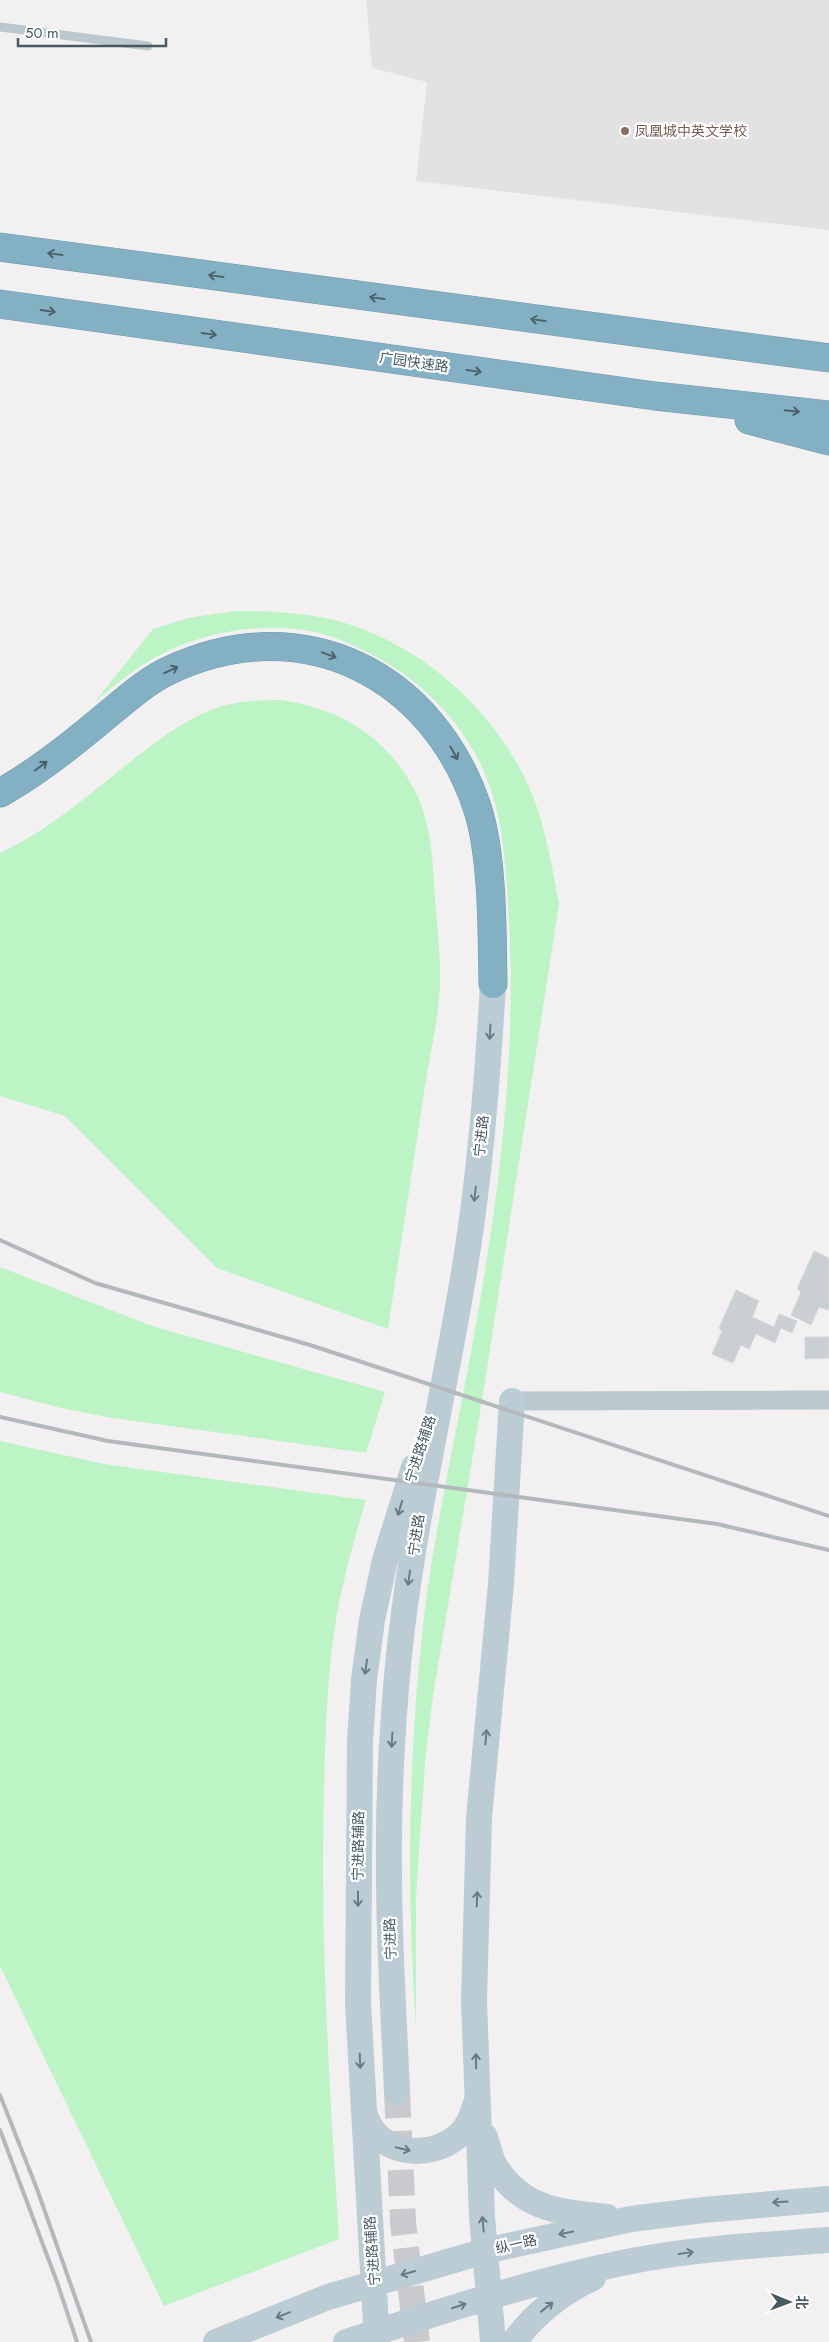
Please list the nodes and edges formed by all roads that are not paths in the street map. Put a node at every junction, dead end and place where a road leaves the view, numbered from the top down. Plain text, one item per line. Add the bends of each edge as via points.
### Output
1 (0, 27) edge
2 (148, 46) dead end
3 (0, 247) edge
4 (0, 304) edge
5 (566, 324) junction
6 (829, 344) edge
7 (829, 358) edge
8 (655, 396) junction
9 (829, 415) edge
10 (829, 441) edge
11 (0, 793) edge
12 (493, 984) joint
13 (448, 1362) junction
14 (829, 1400) edge
15 (512, 1401) joint
16 (397, 2092) tunnel mouth
17 (477, 2101) junction
18 (362, 2103) junction
19 (829, 2199) edge
20 (630, 2219) junction
21 (829, 2240) edge
22 (485, 2251) junction
23 (638, 2260) junction
24 (374, 2283) junction
25 (489, 2296) junction
26 (377, 2337) edge
27 (216, 2342) edge
28 (346, 2342) edge
29 (493, 2342) edge
30 (514, 2342) edge

1 - 2 lane
5 -> 3 highway
4 -> 8 highway, 广园快速路
5 - 6 highway
5 - 7 highway
8 -> 9 highway, 广园快速路
8 - 10 highway
11 -> 12 highway via 21,781 135,691 168,670 205,656 243,648 282,646 320,652 358,665 391,685 421,710 446,741 466,775 479,812 486,851
12 -> 13 street, 宁进路 via 476,1183
13 -> 16 street, 宁进路 via 408,1581 393,1726 389,1872
13 -> 18 street, 宁进路辅路 via 385,1560 364,1680 357,1920
14 - 15 street
17 -> 15 street via 474,2001 479,1818 501,1584
18 -> 17 street via 374,2134 386,2144 405,2151 424,2152 443,2146 459,2135 471,2120
17 - 20 street via 494,2165 511,2188 535,2204 562,2212
22 -> 17 street
18 - 24 street, 宁进路辅路
19 -> 20 street, 纵一路
20 -> 22 street, 纵一路
23 -> 21 street via 708,2250
22 -> 24 street, 纵一路
22 - 25 street
23 - 25 street
30 -> 23 street via 527,2323 556,2300 590,2278
24 - 26 street, 宁进路辅路
24 -> 27 street, 纵一路 via 328,2297
26 -> 25 street
25 - 29 street
26 - 28 street

